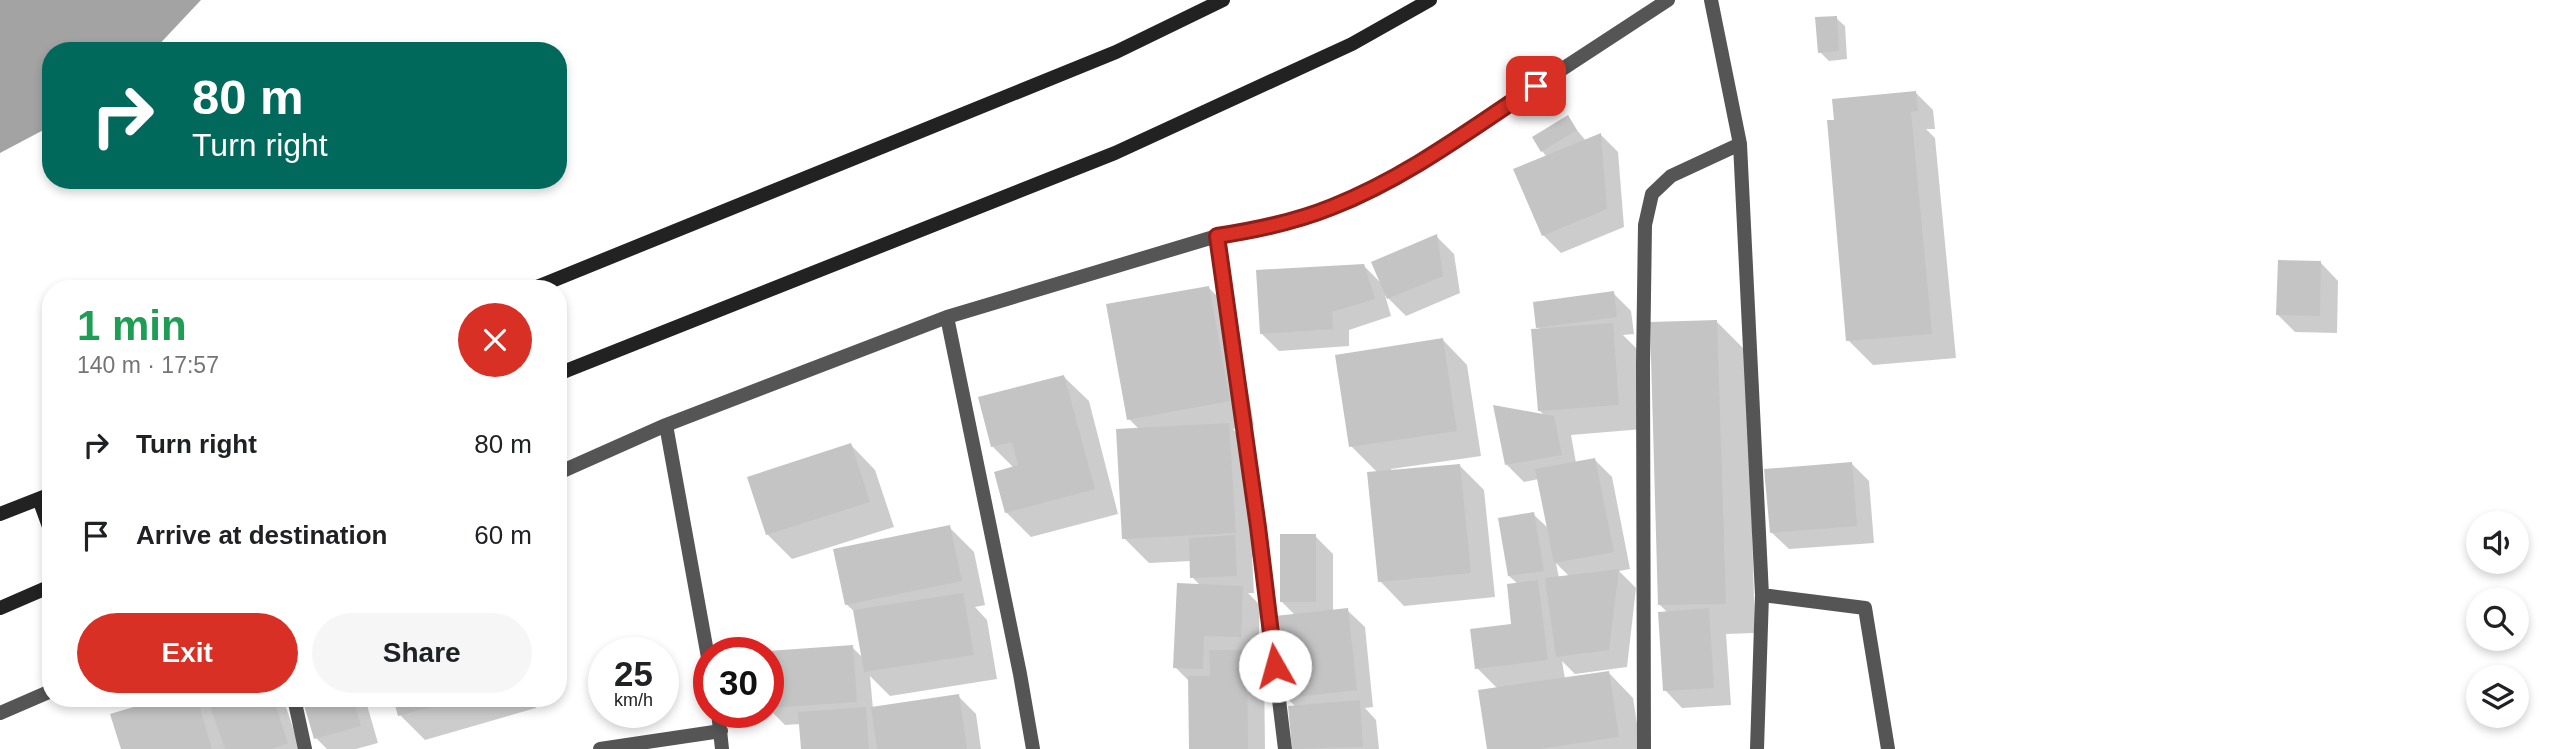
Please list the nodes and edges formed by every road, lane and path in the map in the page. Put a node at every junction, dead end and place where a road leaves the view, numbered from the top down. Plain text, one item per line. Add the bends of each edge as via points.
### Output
1 (1223, 0) edge
2 (1430, 0) edge
3 (1668, 0) edge
4 (1711, 0) edge
5 (1740, 144) junction
6 (1217, 236) junction
7 (554, 280) edge
8 (947, 317) junction
9 (567, 370) edge
10 (666, 425) junction
11 (567, 469) edge
12 (42, 497) edge
13 (0, 514) edge
14 (42, 590) edge
15 (1762, 595) junction
16 (0, 608) edge
17 (704, 637) edge
18 (42, 695) edge
19 (296, 707) edge
20 (0, 713) edge
21 (721, 728) edge
22 (721, 731) junction
23 (305, 749) edge
24 (600, 749) edge
25 (722, 749) edge
26 (1033, 749) edge
27 (1285, 749) edge
28 (1644, 749) edge
29 (1757, 749) edge
30 (1888, 749) edge

1 - 7 main road via 1116,52
2 - 9 main road via 1352,44 1115,153
3 - 6 street via 1405,172 1333,207 1272,227
4 - 5 street
5 - 15 street
5 - 28 street via 1671,176 1652,194 1645,225
6 - 8 street
6 - 27 street
8 - 10 street
8 - 26 street
10 - 11 street
10 - 17 street
12 - 13 main road
14 - 16 main road
15 - 29 street
15 - 30 street via 1865,608
18 - 20 street
19 - 23 street
21 - 22 street
22 - 24 street
22 - 25 street

